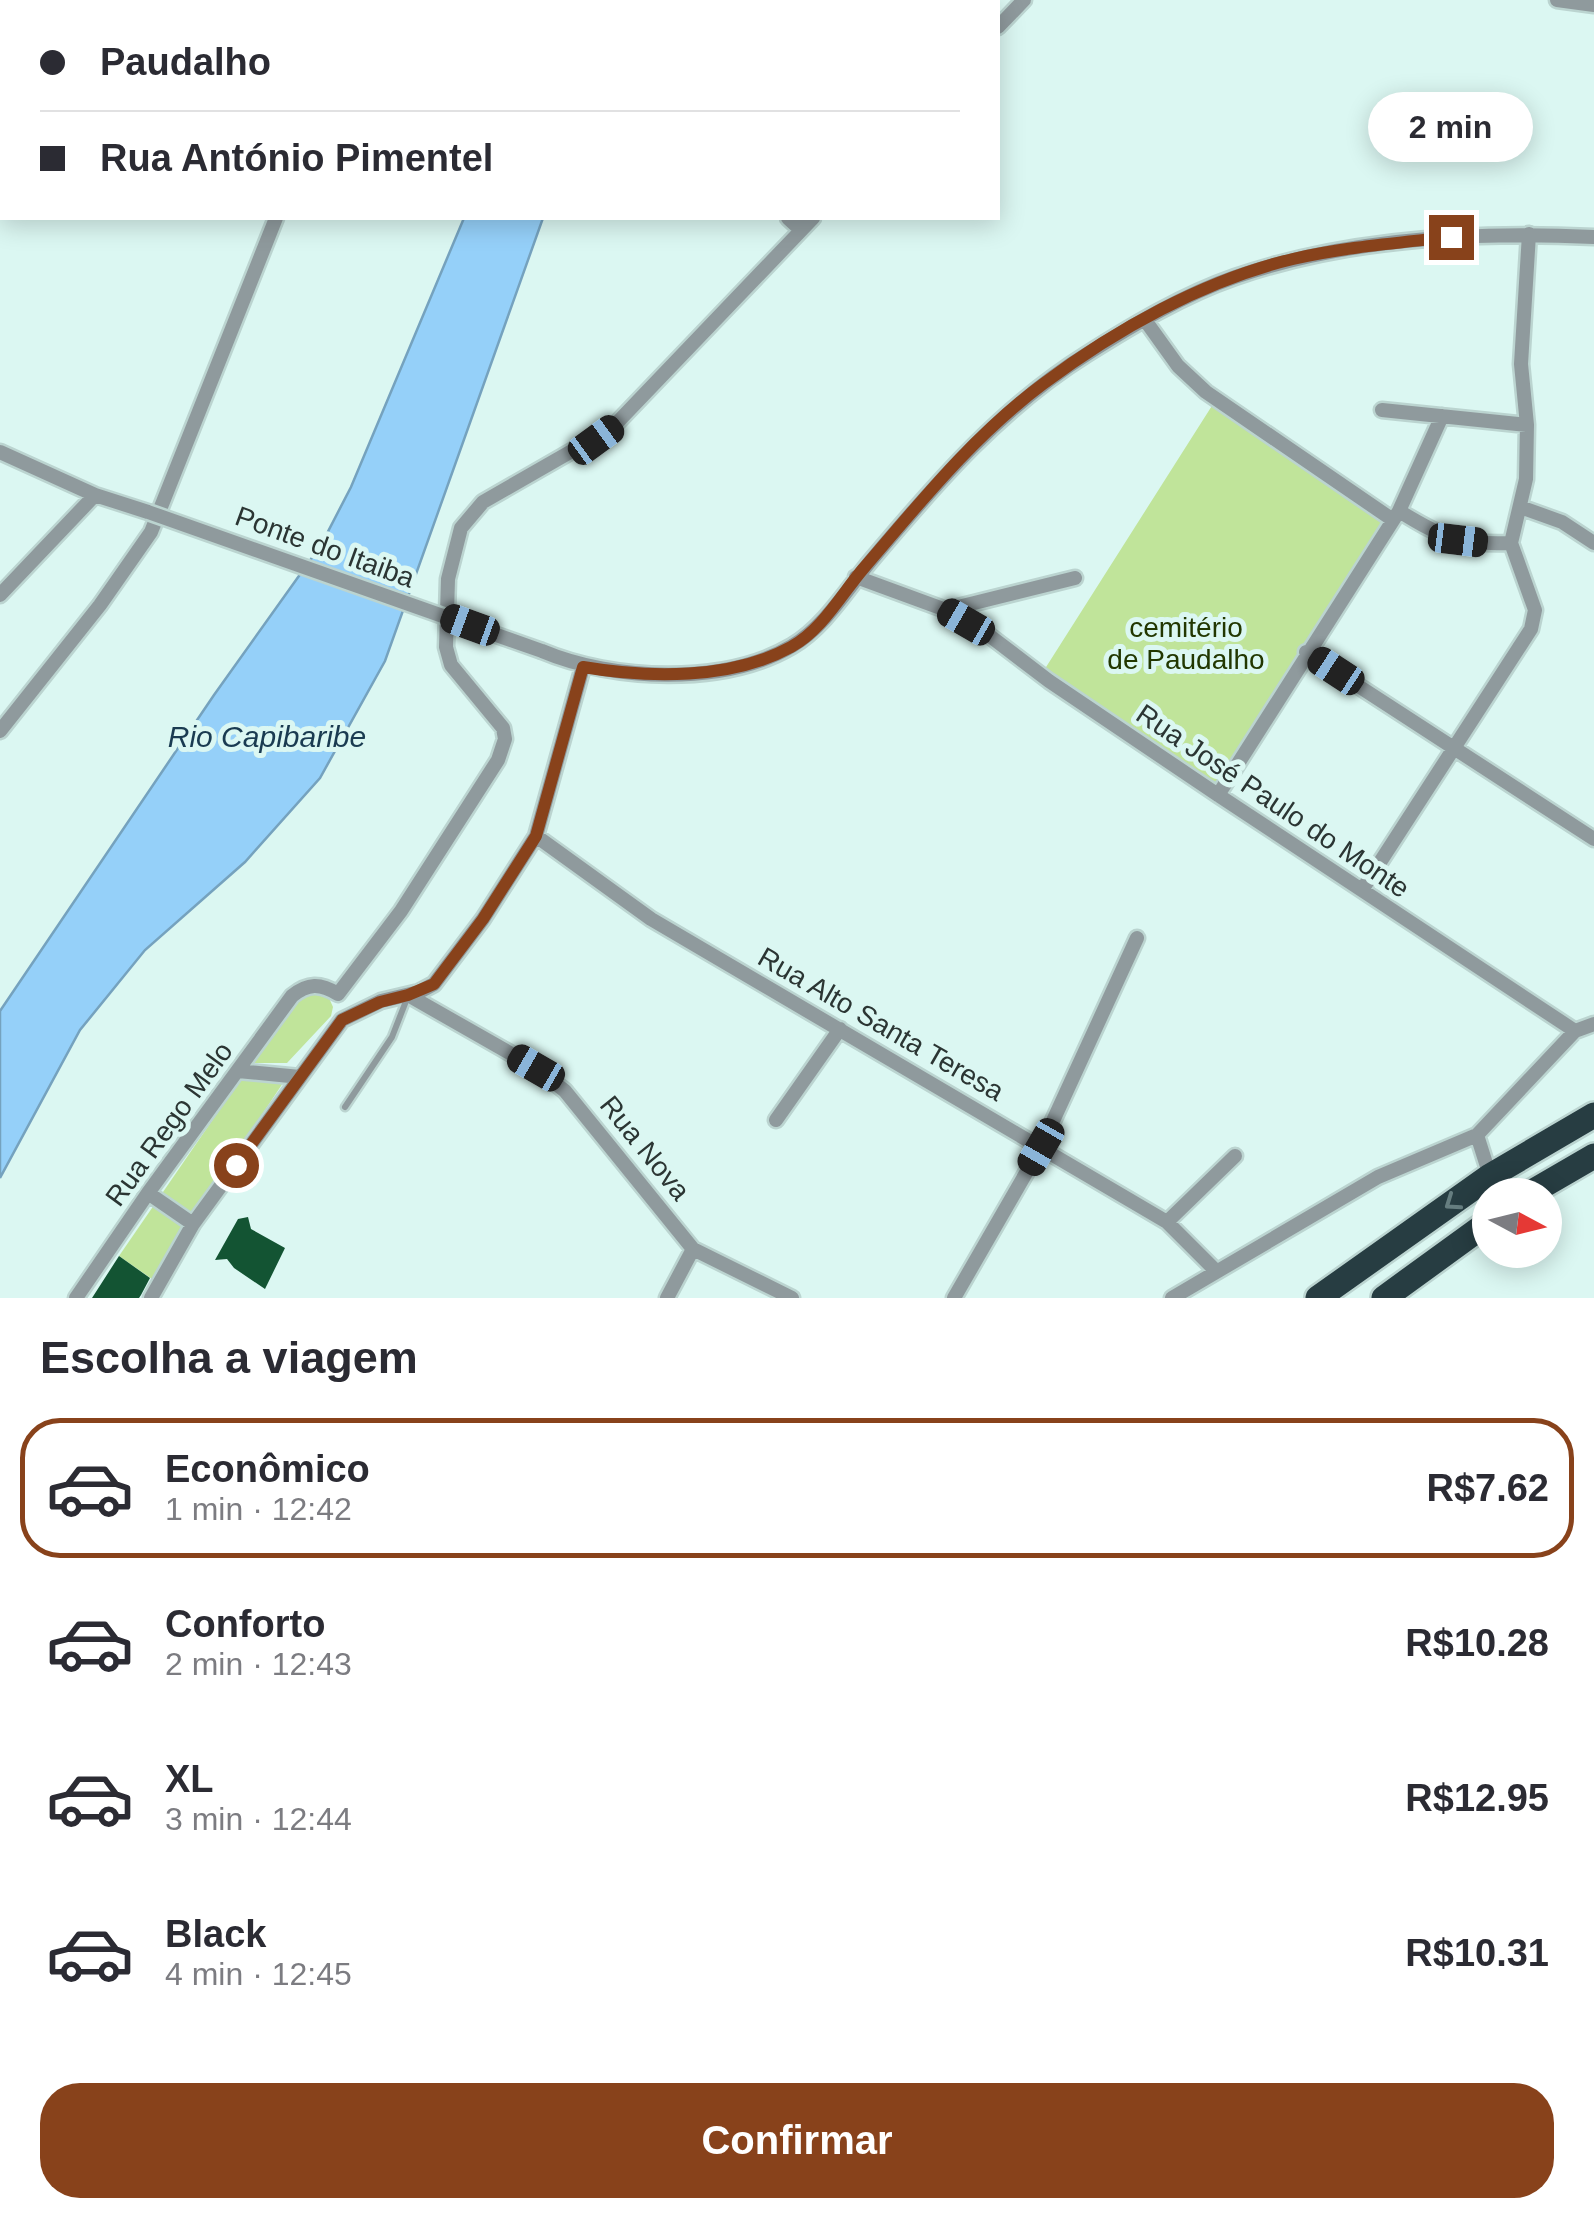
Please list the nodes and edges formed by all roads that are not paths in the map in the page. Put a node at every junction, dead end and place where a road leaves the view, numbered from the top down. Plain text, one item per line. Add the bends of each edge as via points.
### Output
1 (1024, 0) edge
2 (1557, 0) edge
3 (1594, 6) edge
4 (1000, 25) edge
5 (275, 220) edge
6 (790, 220) edge
7 (811, 220) edge
8 (802, 230) junction
9 (1528, 234) junction
10 (1594, 237) edge
11 (1145, 320) junction
12 (1382, 410) dead end
13 (1442, 416) junction
14 (1527, 425) junction
15 (0, 452) edge
16 (94, 495) junction
17 (1520, 507) junction
18 (1396, 516) junction
19 (1511, 542) junction
20 (1594, 543) edge
21 (856, 577) junction
22 (1075, 578) dead end
23 (0, 595) edge
24 (946, 610) junction
25 (1306, 652) junction
26 (583, 667) junction
27 (0, 731) edge
28 (1455, 747) junction
29 (1218, 795) junction
30 (536, 836) junction
31 (1594, 840) edge
32 (1362, 890) junction
33 (1137, 938) dead end
34 (338, 994) junction
35 (408, 995) junction
36 (342, 1020) junction
37 (1594, 1024) edge
38 (840, 1029) junction
39 (1575, 1031) junction
40 (238, 1071) junction
41 (300, 1076) junction
42 (344, 1107) dead end
43 (1594, 1115) edge
44 (776, 1120) dead end
45 (1477, 1135) junction
46 (1041, 1147) junction
47 (1235, 1156) dead end
48 (1594, 1156) edge
49 (1490, 1176) junction
50 (1556, 1178) edge
51 (148, 1193) junction
52 (1167, 1222) junction
53 (193, 1224) junction
54 (1472, 1235) edge
55 (693, 1249) junction
56 (1215, 1270) junction
57 (76, 1298) edge
58 (151, 1298) edge
59 (667, 1298) edge
60 (792, 1298) edge
61 (954, 1298) edge
62 (1172, 1298) edge
63 (1318, 1298) edge
64 (1384, 1298) edge

1 - 4 street
2 - 3 street
5 - 27 street via 137,556
6 - 8 street
7 - 8 street
8 - 34 street via 612,428 492,496 461,528 448,579 446,647 452,666 503,728 503,747 393,922
9 - 10 street, Ponte do Itaiba
9 - 11 street, Ponte do Itaiba via 1451,237 1291,260 1231,278
9 - 14 street via 1520,364
11 - 18 street via 1206,392
11 - 21 street, Ponte do Itaiba via 990,427
12 - 13 street
13 - 14 street
13 - 18 street
14 - 17 street
15 - 16 street, Ponte do Itaiba
16 - 23 street
16 - 26 street, Ponte do Itaiba, bridge
17 - 19 street
17 - 20 street
18 - 19 street via 1448,539
18 - 25 street
19 - 28 street via 1534,618
21 - 24 street, Rua José Paulo do Monte
21 - 26 street, Ponte do Itaiba via 804,638 751,662 652,674
22 - 24 street
24 - 29 street, Rua José Paulo do Monte
25 - 28 street
25 - 29 street
26 - 30 street
28 - 31 street
28 - 32 street
29 - 32 street, Rua José Paulo do Monte
30 - 35 street via 441,975
30 - 38 street, Rua Alto Santa Teresa via 651,919
32 - 39 street, Rua José Paulo do Monte
33 - 46 street
34 - 36 street
34 - 40 street, Rua Rego Melo via 309,986 292,996
35 - 36 street
35 - 42 lane via 392,1037
35 - 55 street, Rua Nova via 565,1091
36 - 41 street
37 - 39 street
38 - 44 street
38 - 46 street, Rua Alto Santa Teresa
39 - 45 street
40 - 41 street
40 - 51 street, Rua Rego Melo
41 - 53 street
43 - 49 highway
45 - 49 street
45 - 56 street via 1378,1177
46 - 52 street, Rua Alto Santa Teresa
46 - 61 street
47 - 52 street
48 - 50 highway
49 -> 63 highway
51 - 53 street
51 - 57 street, Rua Rego Melo
52 - 56 street, Rua Alto Santa Teresa
53 - 58 street
54 - 64 highway
55 - 59 street
55 - 60 street, Rua Nova
56 - 62 street

